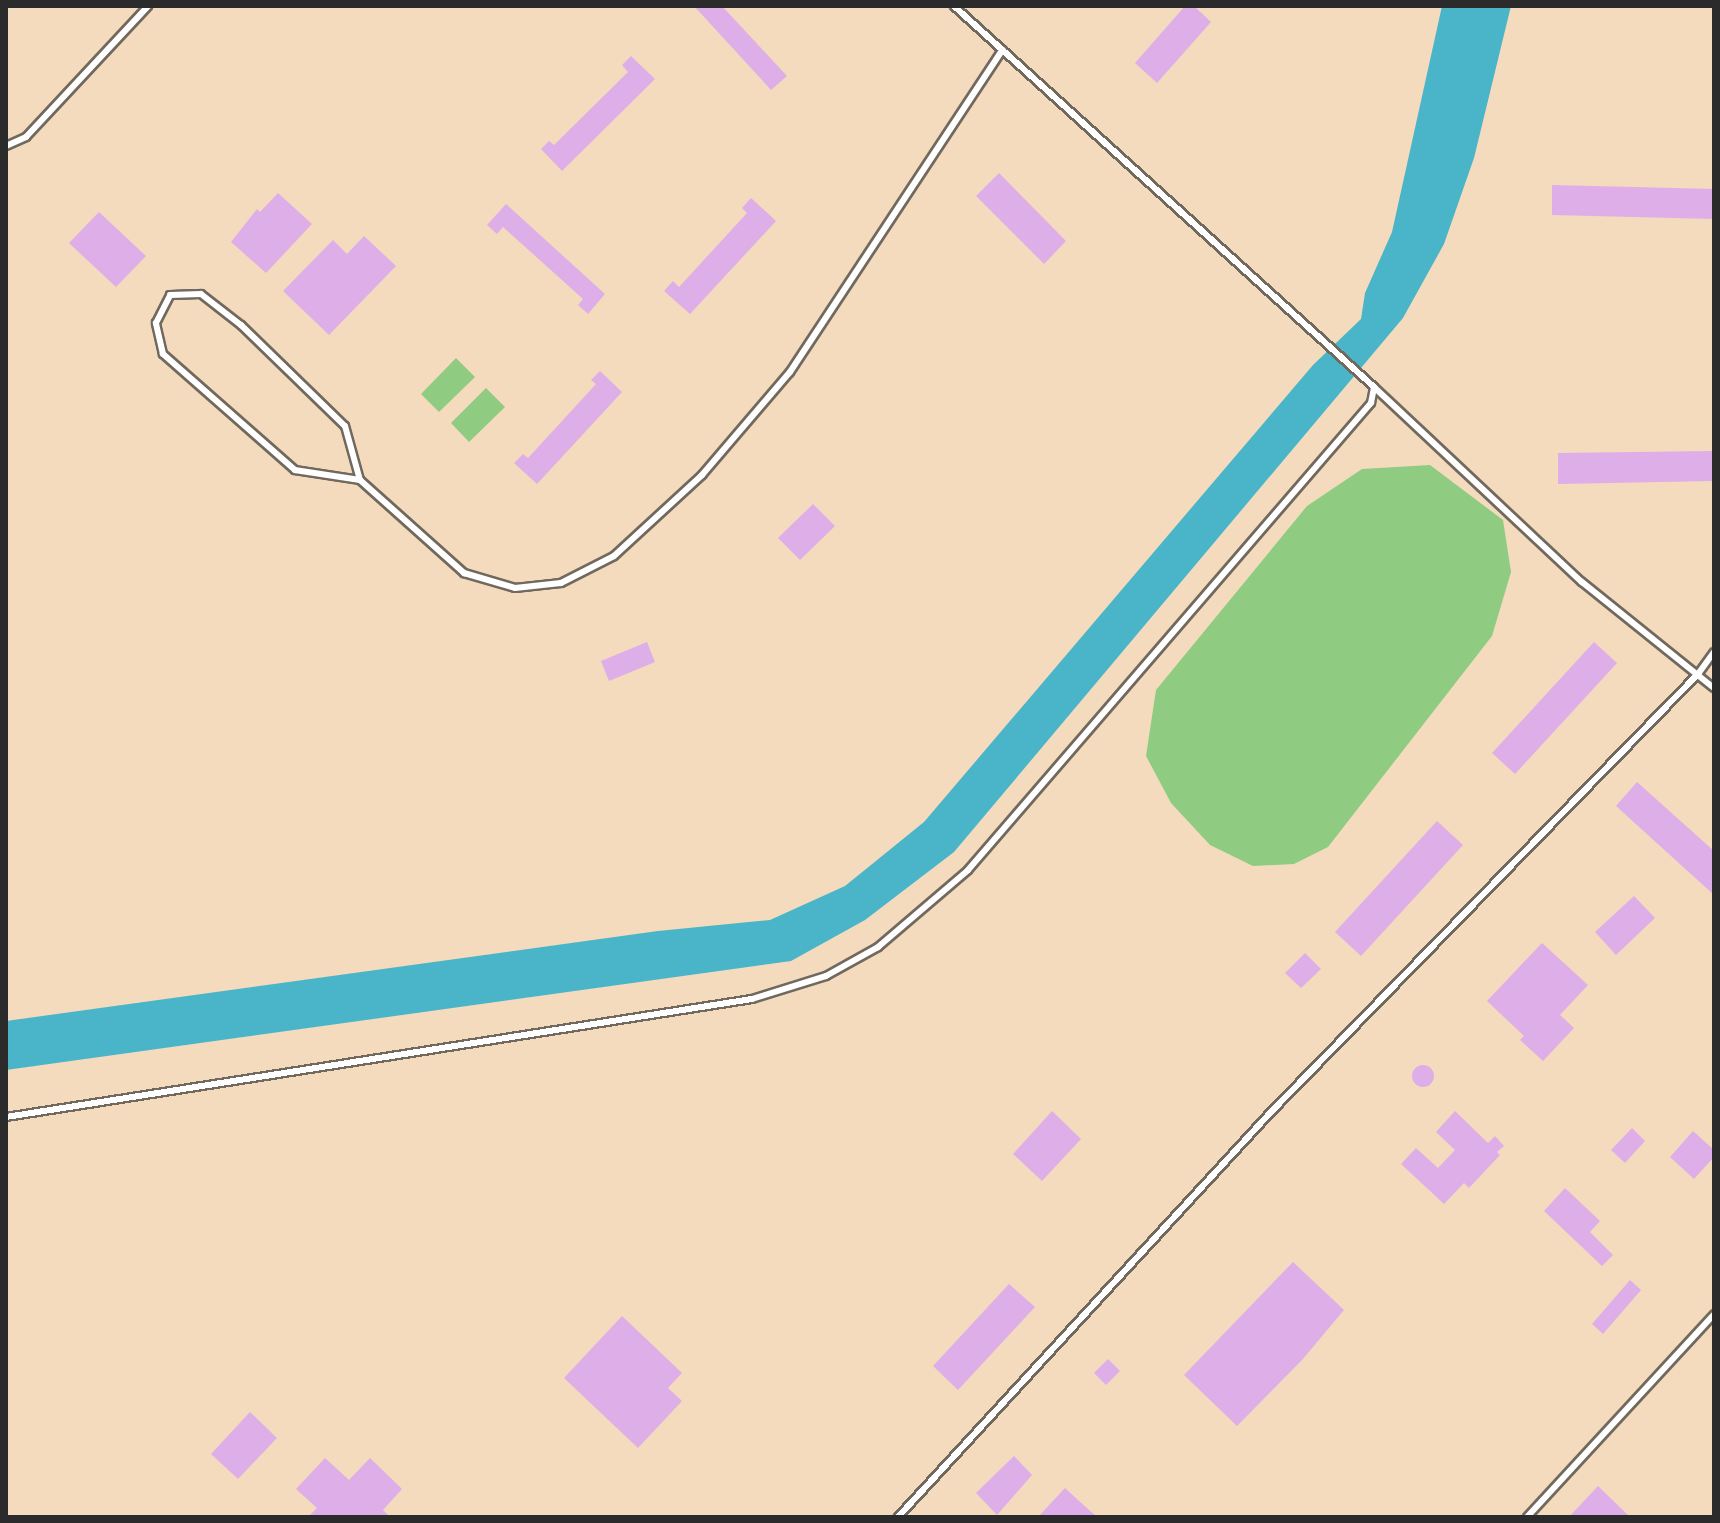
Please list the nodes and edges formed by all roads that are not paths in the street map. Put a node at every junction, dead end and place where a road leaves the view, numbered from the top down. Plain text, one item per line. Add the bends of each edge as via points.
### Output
1 (148, 6) edge
2 (954, 6) edge
3 (1002, 50) junction
4 (6, 146) edge
5 (1374, 387) junction
6 (360, 480) junction
7 (1714, 652) edge
8 (1698, 674) junction
9 (1714, 688) edge
10 (6, 1117) edge
11 (1714, 1314) edge
12 (898, 1517) edge
13 (1527, 1517) edge

1 - 4 lane via 26,137
2 - 3 lane
3 - 5 lane
3 - 6 lane via 790,372 702,475 614,556 561,583 515,588 464,573
5 - 8 lane via 1582,582
5 - 10 lane via 1371,403 968,870 878,947 826,976 752,999
6 - 6 lane via 345,426 241,325 201,294 170,295 156,323 163,354 295,470
7 - 8 lane
8 - 9 lane
8 - 12 lane via 1282,1101
11 - 13 lane

